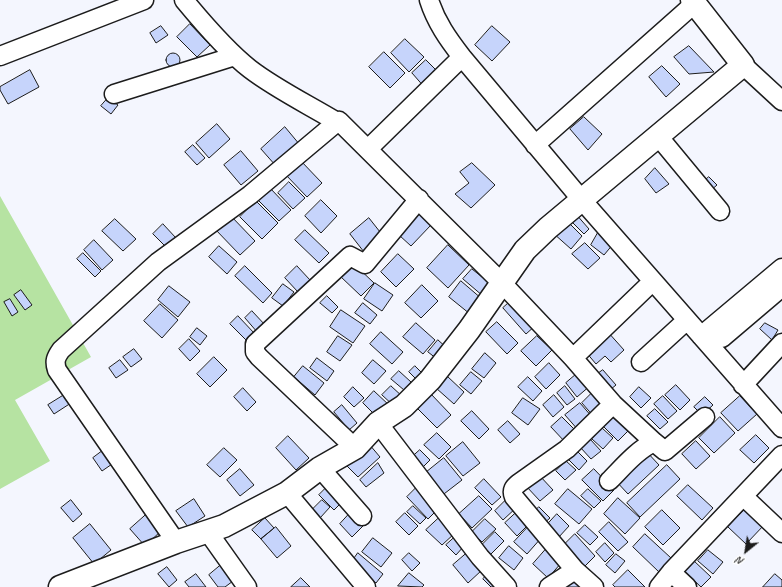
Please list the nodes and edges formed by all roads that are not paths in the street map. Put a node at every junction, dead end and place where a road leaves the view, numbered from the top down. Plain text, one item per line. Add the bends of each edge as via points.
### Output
1 (144, 0) edge
2 (184, 0) edge
3 (429, 0) edge
4 (693, 2) edge
5 (0, 56) edge
6 (235, 56) junction
7 (462, 57) junction
8 (743, 66) junction
9 (114, 94) dead end
10 (782, 101) edge
11 (337, 122) junction
12 (658, 136) junction
13 (535, 145) junction
14 (368, 149) junction
15 (419, 199) junction
16 (581, 199) junction
17 (720, 211) dead end
18 (782, 268) edge
19 (653, 281) junction
20 (502, 283) junction
21 (782, 287) edge
22 (688, 320) junction
23 (701, 336) junction
24 (782, 343) edge
25 (573, 358) junction
26 (641, 362) dead end
27 (743, 385) junction
28 (613, 404) junction
29 (705, 417) dead end
30 (378, 423) junction
31 (782, 428) edge
32 (654, 442) junction
33 (355, 448) junction
34 (782, 455) edge
35 (320, 468) junction
36 (609, 481) dead end
37 (287, 493) junction
38 (743, 496) junction
39 (362, 516) dead end
40 (208, 532) junction
41 (782, 533) edge
42 (176, 542) junction
43 (575, 570) junction
44 (671, 572) junction
45 (60, 587) edge
46 (247, 587) edge
47 (366, 587) edge
48 (507, 587) edge
49 (549, 587) edge
50 (594, 587) edge
51 (659, 587) edge
52 (687, 587) edge

1 - 5 street
2 - 6 street
3 - 7 street via 442,29
4 - 8 main road
4 - 13 street
6 - 9 street
6 - 11 street via 249,69
7 - 13 street
7 - 14 street
8 - 10 street
8 - 12 main road
11 - 14 street via 339,121
11 - 42 street via 250,195 158,262 56,357 57,370
12 - 16 main road
12 - 17 street
13 - 16 street
14 - 15 street
15 - 20 street
15 - 33 street via 365,264 350,256 255,344 255,352 259,357
16 - 19 street
16 - 20 main road via 525,250
18 - 23 street
19 - 22 street
19 - 25 street
20 - 25 street
20 - 30 main road via 430,380 404,406
21 - 23 street via 722,338
22 - 23 street
22 - 26 street
23 - 27 street
24 - 27 street
25 - 28 street
27 - 31 street
28 - 32 street
28 - 43 street via 567,449 519,483 512,491 514,497
29 - 32 street via 665,452
30 - 33 main road
30 - 48 street via 480,557
32 - 36 street via 647,445
33 - 35 main road
34 - 38 street
35 - 37 main road
35 - 39 street
37 - 40 main road
37 - 47 street
38 - 41 street
38 - 44 street
40 - 42 main road
40 - 46 street
42 - 45 main road
43 - 49 street
43 - 50 street
44 - 51 street
44 - 52 street

